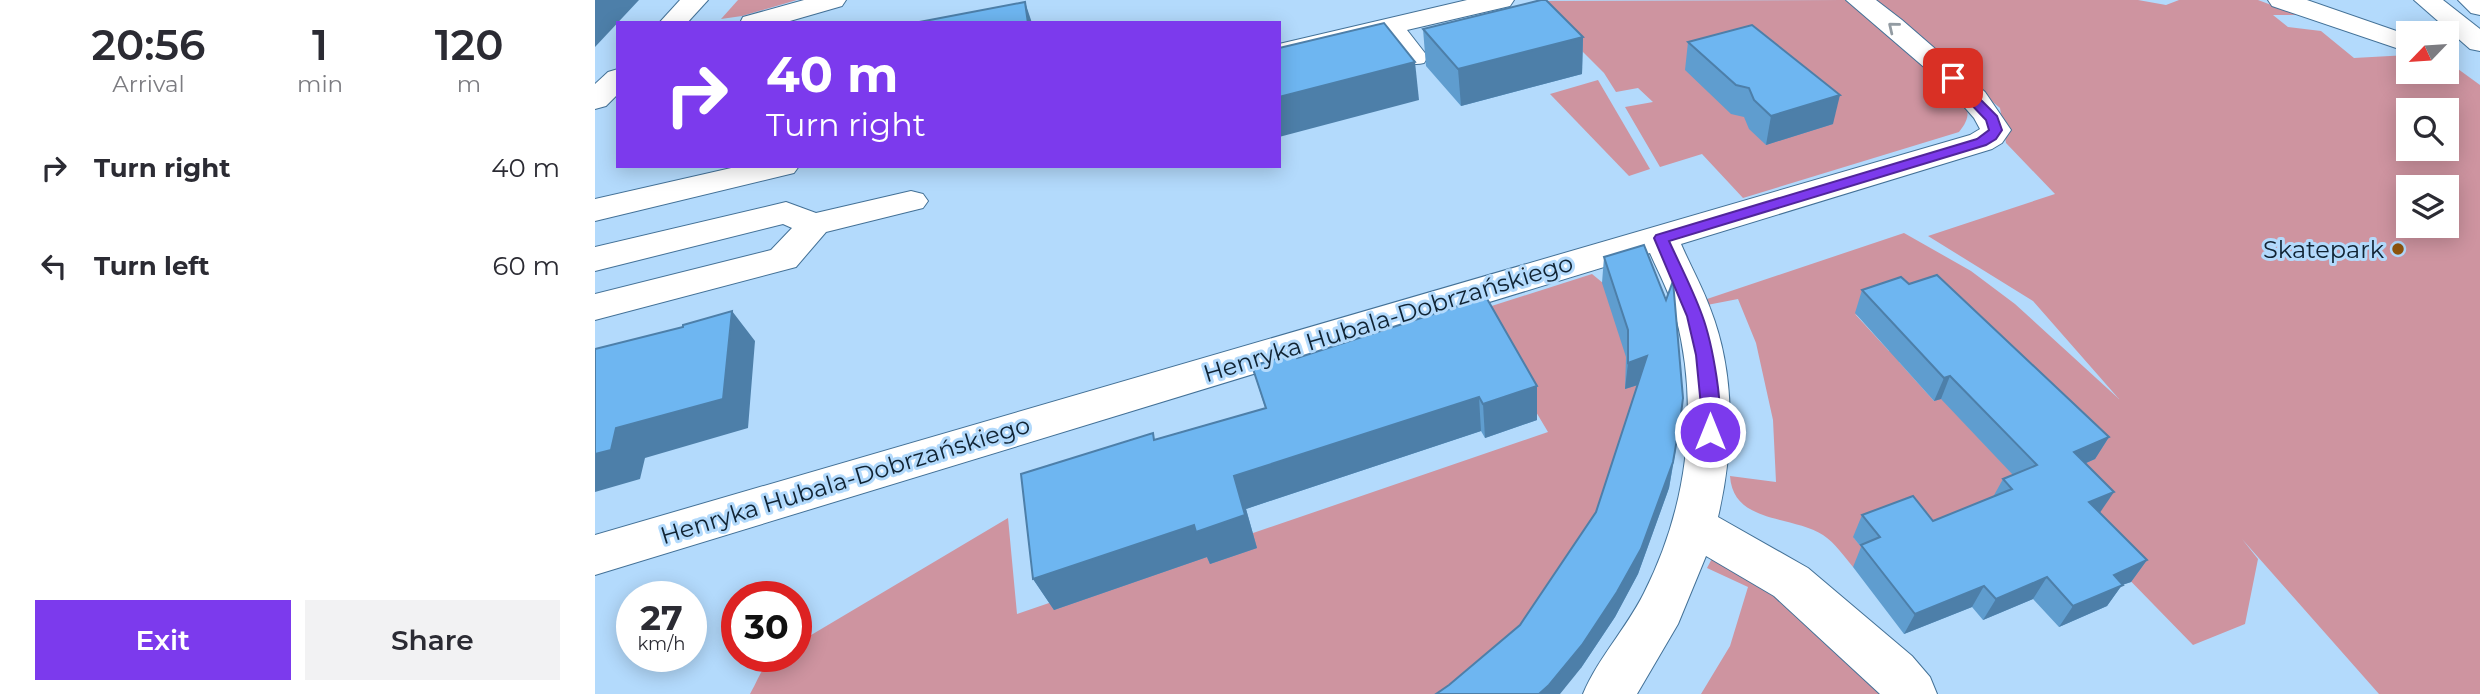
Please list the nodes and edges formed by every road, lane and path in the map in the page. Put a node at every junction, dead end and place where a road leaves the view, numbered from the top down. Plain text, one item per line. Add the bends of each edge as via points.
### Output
1 (695, 0) edge
2 (833, 0) edge
3 (1501, 0) edge
4 (1859, 0) edge
5 (2281, 0) edge
6 (2471, 0) edge
7 (2324, 6) edge
8 (2480, 7) edge
9 (2438, 15) edge
10 (675, 21) edge
11 (760, 21) edge
12 (1390, 26) junction
13 (2396, 40) edge
14 (2480, 43) edge
15 (1281, 51) edge
16 (2459, 55) edge
17 (1413, 57) edge
18 (2480, 61) edge
19 (616, 80) edge
20 (595, 100) edge
21 (774, 168) edge
22 (911, 201) dead end
23 (595, 210) edge
24 (814, 224) junction
25 (1661, 238) junction
26 (595, 259) edge
27 (595, 307) edge
28 (1695, 526) junction
29 (595, 555) edge
30 (1608, 694) edge
31 (1912, 694) edge

1 - 10 street
2 - 11 street
3 - 12 street
25 -> 4 street, Henryka Hubala-Dobrzańskiego via 1981,142 1996,130 1979,102
5 - 7 street
6 - 8 street
7 - 13 street
9 - 14 street
12 - 15 street
12 - 17 street
16 - 18 street
19 - 20 street
21 - 23 street
22 - 24 street
24 - 26 street via 786,213
24 - 27 street via 783,259
25 - 28 street via 1695,316 1711,410 1706,477
25 - 29 street, Henryka Hubala-Dobrzańskiego
28 - 30 street via 1663,603
28 - 31 street via 1791,582

